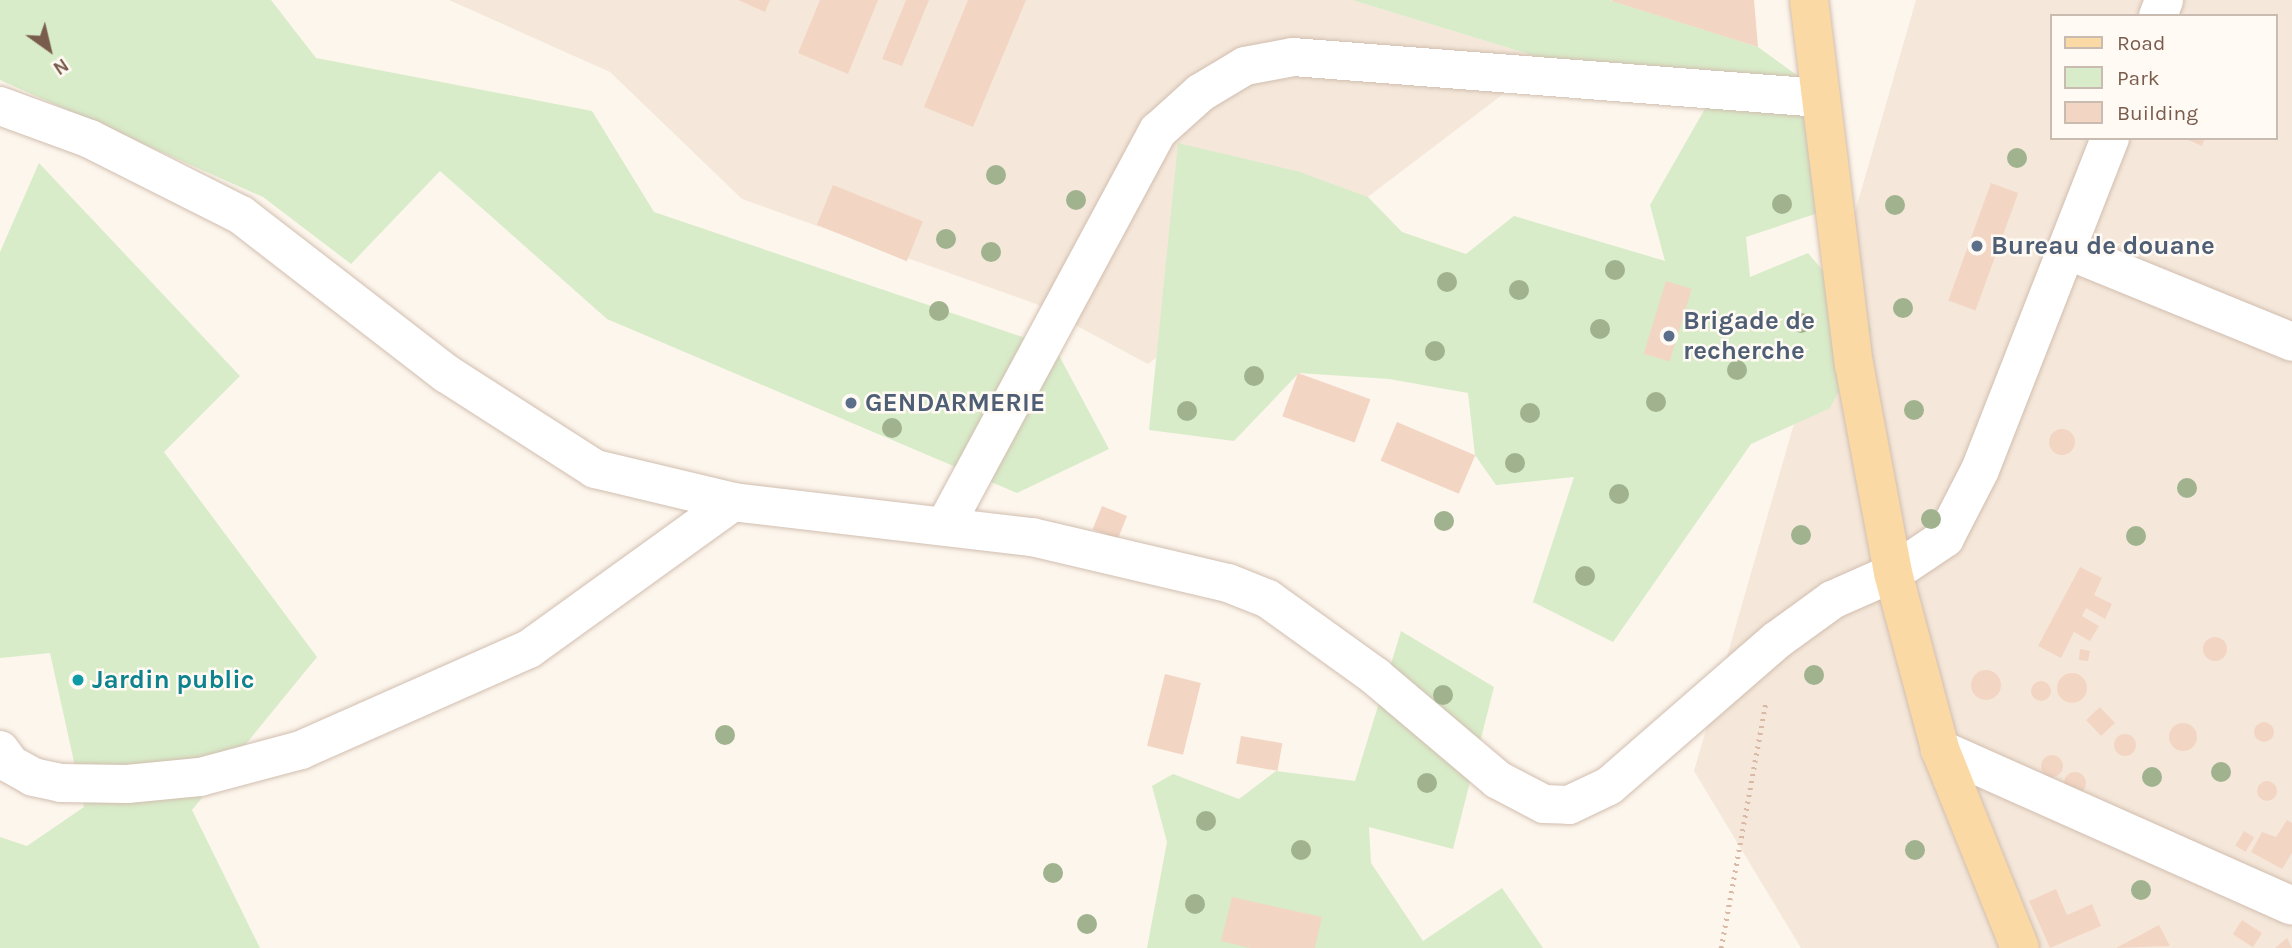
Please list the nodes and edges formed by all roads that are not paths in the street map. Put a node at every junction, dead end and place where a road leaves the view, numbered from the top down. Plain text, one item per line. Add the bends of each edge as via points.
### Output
1 (1809, 0) edge
2 (1820, 98) junction
3 (0, 106) edge
4 (2109, 140) edge
5 (2067, 250) junction
6 (2292, 342) edge
7 (733, 502) junction
8 (946, 526) junction
9 (1894, 573) junction
10 (1940, 749) junction
11 (0, 750) edge
12 (2292, 906) edge
13 (2020, 948) edge

1 - 2 main road
2 - 8 street via 1293,57 1245,66 1200,93 1158,131
2 - 9 main road via 1854,364
3 - 7 street via 90,139 241,215 447,374 596,469
4 - 5 street
5 - 6 street
5 - 9 street via 1963,509 1945,538
7 - 8 street
7 - 11 street via 529,649 301,750 200,777 114,784 61,783 33,777 10,764
8 - 9 street via 1045,540 1228,583 1268,599 1375,676 1498,780 1544,804 1569,806 1609,786 1777,640 1832,600
9 - 10 main road
10 - 12 street
10 - 13 main road

